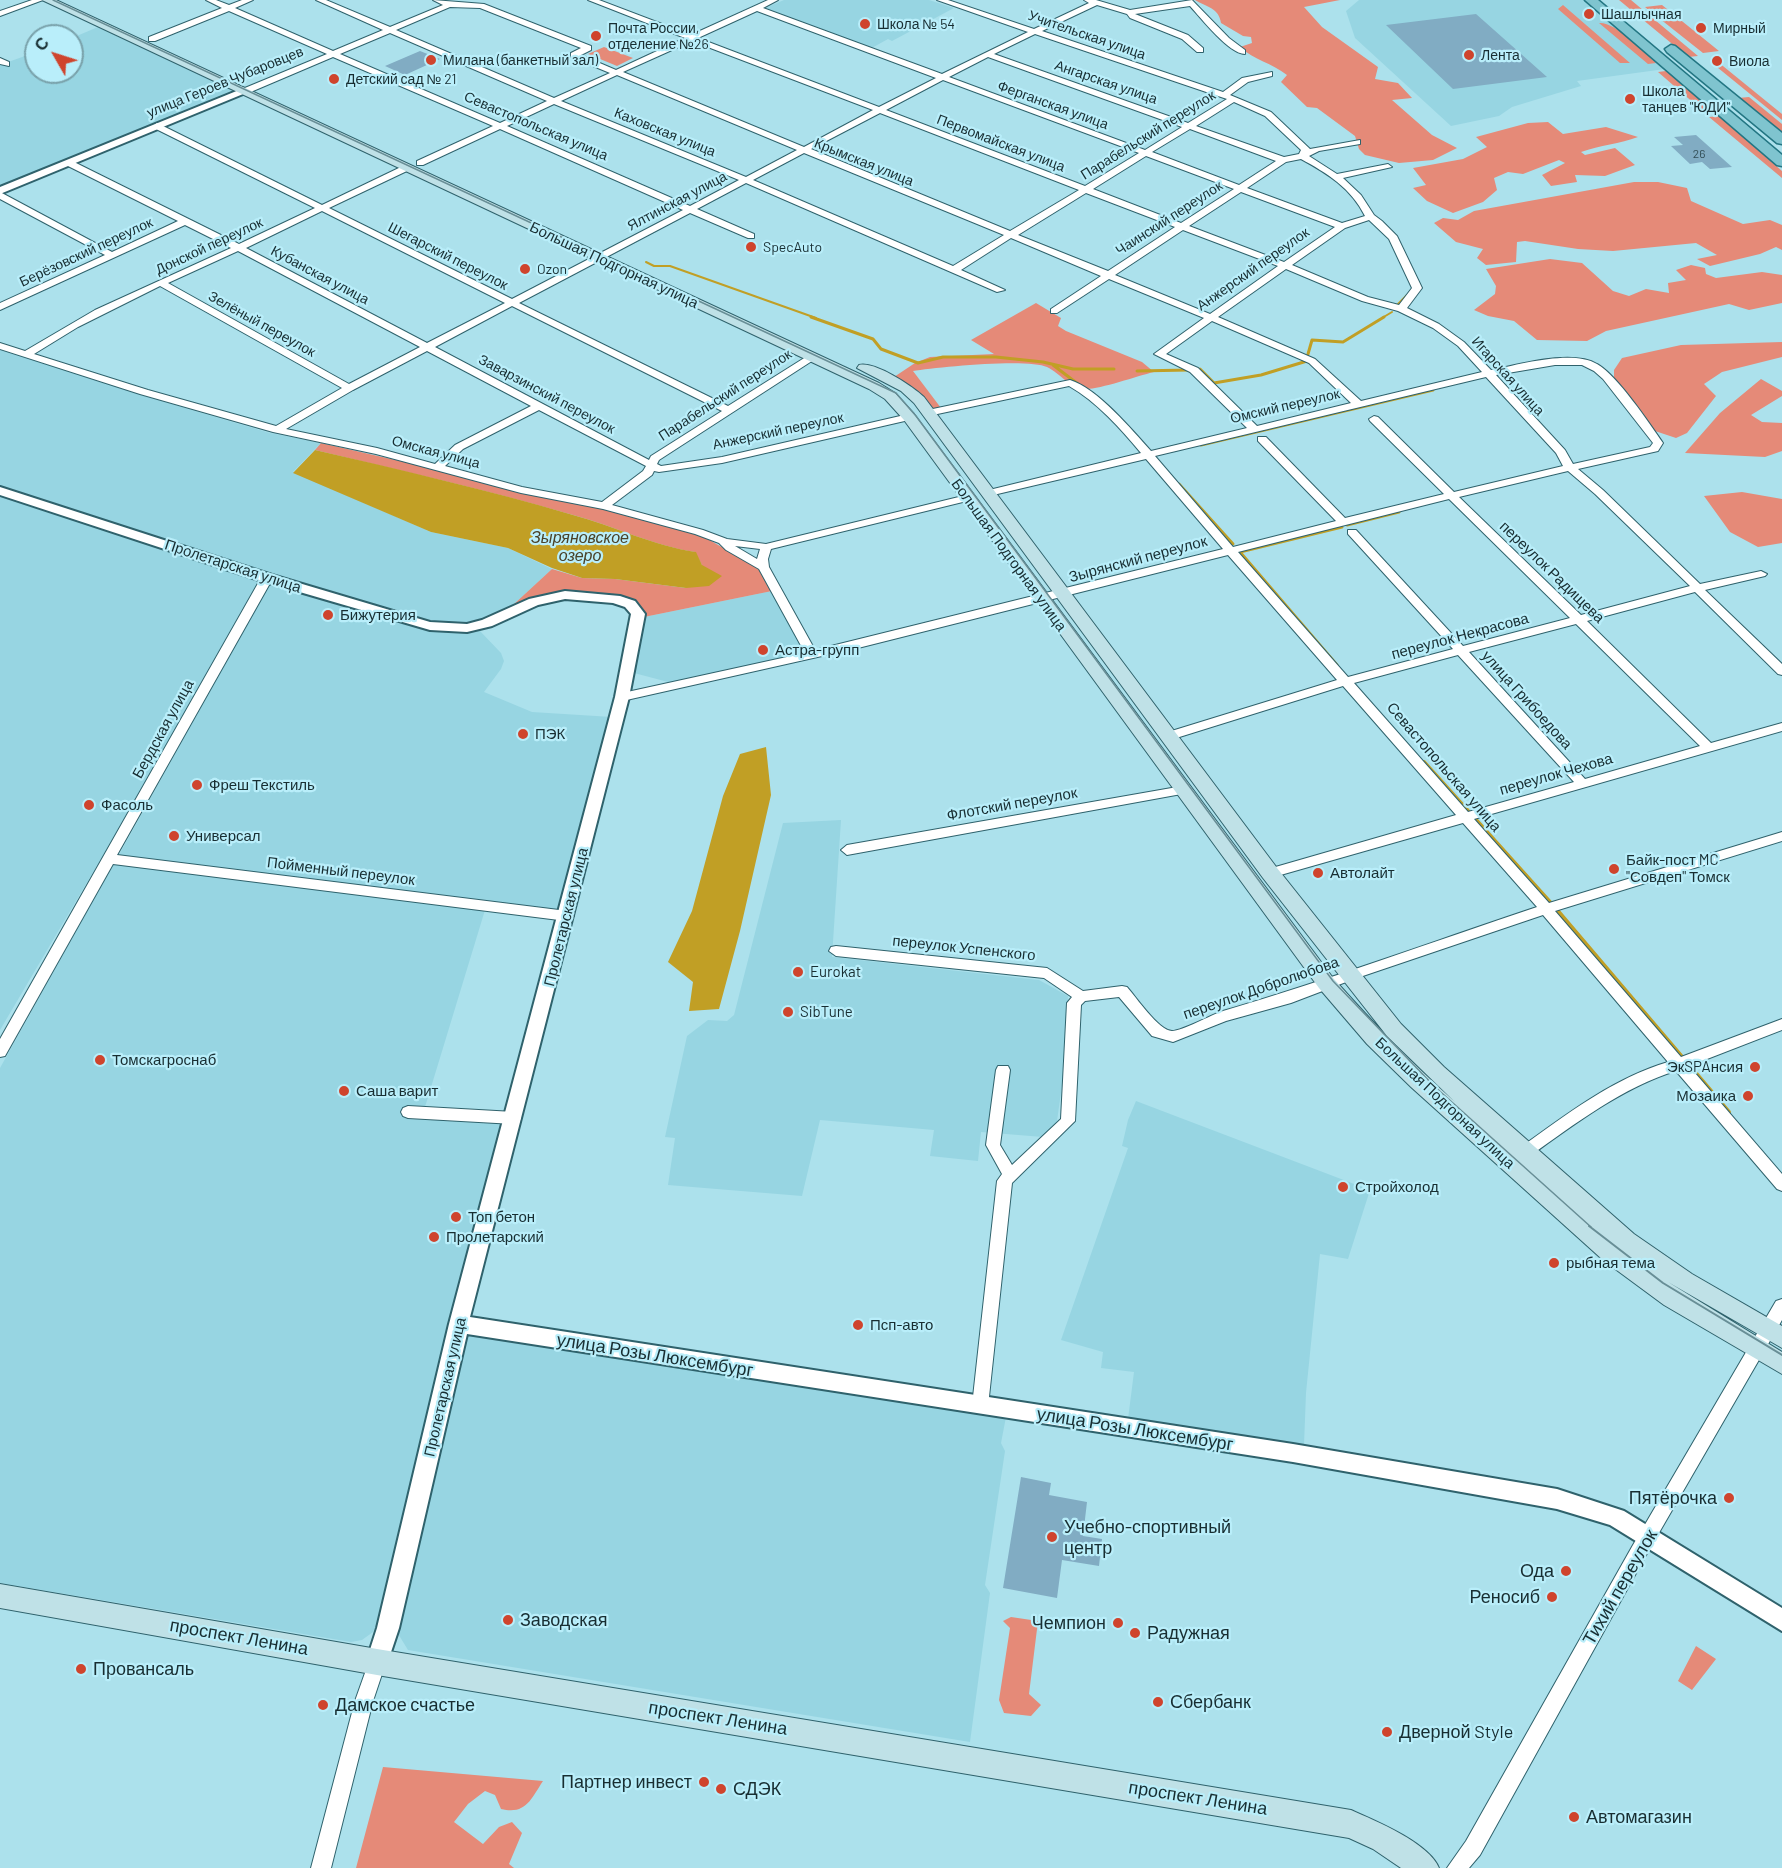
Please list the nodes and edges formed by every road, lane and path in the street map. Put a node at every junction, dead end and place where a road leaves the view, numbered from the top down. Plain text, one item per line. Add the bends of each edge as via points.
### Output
1 (39, 0) edge
2 (47, 0) edge
3 (66, 0) edge
4 (210, 0) edge
5 (249, 0) edge
6 (320, 0) edge
7 (437, 0) edge
8 (461, 0) edge
9 (592, 0) edge
10 (774, 0) edge
11 (941, 0) edge
12 (1591, 0) edge
13 (1091, 1) edge
14 (1190, 2) edge
15 (450, 5) junction
16 (228, 8) junction
17 (756, 8) junction
18 (1130, 12) junction
19 (0, 14) edge
20 (390, 31) junction
21 (1035, 32) junction
22 (688, 38) junction
23 (1659, 38) dead end
24 (153, 39) junction
25 (1200, 50) dead end
26 (1242, 52) dead end
27 (334, 54) junction
28 (987, 54) junction
29 (1689, 64) junction
30 (1670, 66) junction
31 (615, 72) junction
32 (1269, 74) dead end
33 (942, 78) junction
34 (249, 89) junction
35 (1228, 97) junction
36 (554, 101) junction
37 (880, 110) junction
38 (157, 126) junction
39 (499, 126) junction
40 (1191, 126) junction
41 (1782, 140) edge
42 (1357, 142) dead end
43 (1775, 150) edge
44 (803, 151) junction
45 (1147, 154) junction
46 (1302, 156) junction
47 (1283, 160) junction
48 (1782, 162) edge
49 (69, 163) junction
50 (420, 163) junction
51 (1388, 167) dead end
52 (406, 168) junction
53 (1338, 177) junction
54 (746, 180) junction
55 (1239, 188) junction
56 (1087, 190) junction
57 (0, 193) edge
58 (321, 207) junction
59 (690, 209) junction
60 (1370, 217) junction
61 (184, 222) junction
62 (1342, 226) junction
63 (1180, 227) junction
64 (1009, 235) junction
65 (751, 236) dead end
66 (239, 248) junction
67 (612, 250) junction
68 (111, 255) junction
69 (598, 258) junction
70 (1284, 266) junction
71 (955, 269) junction
72 (1107, 275) junction
73 (161, 283) junction
74 (1000, 290) dead end
75 (514, 303) junction
76 (0, 307) edge
77 (1401, 309) junction
78 (1054, 311) dead end
79 (1210, 317) junction
80 (0, 346) edge
81 (430, 347) junction
82 (26, 354) junction
83 (812, 357) junction
84 (1487, 374) junction
85 (1070, 383) joint
86 (349, 388) junction
87 (1359, 405) junction
88 (539, 406) junction
89 (728, 410) junction
90 (919, 415) junction
91 (1374, 419) dead end
92 (1254, 429) junction
93 (277, 430) junction
94 (1262, 439) dead end
95 (1658, 443) joint
96 (1146, 454) junction
97 (652, 465) junction
98 (438, 467) junction
99 (1569, 467) junction
100 (0, 491) edge
101 (989, 493) junction
102 (1452, 495) junction
103 (967, 498) junction
104 (604, 506) junction
105 (1343, 522) junction
106 (1352, 532) dead end
107 (723, 541) junction
108 (766, 547) junction
109 (1230, 550) junction
110 (763, 567) junction
111 (1761, 574) dead end
112 (267, 578) junction
113 (1698, 588) junction
114 (1065, 594) junction
115 (1042, 600) junction
116 (1579, 619) junction
117 (1462, 652) junction
118 (812, 655) junction
119 (1782, 671) edge
120 (1346, 681) junction
121 (622, 697) junction
122 (1782, 727) edge
123 (1169, 736) junction
124 (1709, 748) junction
125 (1582, 783) junction
126 (1183, 790) junction
127 (1465, 817) junction
128 (1782, 836) edge
129 (847, 850) dead end
130 (110, 859) junction
131 (1270, 873) junction
132 (1546, 909) junction
133 (567, 916) junction
134 (836, 951) dead end
135 (1348, 975) junction
136 (1326, 983) junction
137 (1081, 996) junction
138 (1782, 1024) edge
139 (0, 1052) edge
140 (1679, 1064) junction
141 (1003, 1070) dead end
142 (408, 1112) dead end
143 (514, 1118) junction
144 (1525, 1152) junction
145 (1011, 1176) junction
146 (1782, 1185) edge
147 (1782, 1306) edge
148 (459, 1324) junction
149 (1774, 1333) edge
150 (1757, 1350) junction
151 (1782, 1364) edge
152 (980, 1406) junction
153 (1649, 1536) junction
154 (0, 1596) edge
155 (1782, 1620) edge
156 (377, 1662) junction
157 (321, 1868) edge
158 (1425, 1868) edge
159 (1457, 1868) edge

1 - 19 street
2 - 34 main road, Большая Подгорная улица
3 - 24 main road, Большая Подгорная улица
4 - 16 street, Севастопольская улица
5 - 16 street
6 - 20 street, Каховская улица
7 - 15 street, Крымская улица
8 - 15 street, улица Героев Чубаровцев
9 - 22 street, Первомайская улица
10 - 17 street
11 - 21 street, Учительская улица
12 - 30 main road
13 - 18 street
13 - 21 street, Ялтинская улица
14 - 18 street
14 - 26 street
15 - 20 street, улица Героев Чубаровцев
15 - 31 street, Крымская улица via 481,6 588,48 574,56
16 - 24 street
16 - 27 street, Севастопольская улица
17 - 22 street
17 - 33 street, Ферганская улица
18 - 25 street via 1185,37
20 - 27 street, улица Героев Чубаровцев
20 - 36 street, Каховская улица
21 - 28 street, Ялтинская улица
21 - 35 street, Учительская улица
22 - 31 street
22 - 37 street, Первомайская улица
23 - 29 main road
24 - 34 main road, Большая Подгорная улица
27 - 34 street, улица Героев Чубаровцев
27 - 39 street, Севастопольская улица
28 - 33 street, Ялтинская улица
28 - 40 street, Ангарская улица
29 - 30 main road
29 - 41 main road
30 - 43 main road
31 - 36 street
31 - 44 street, Крымская улица
32 - 35 street, Парабельский переулок via 1245,80
33 - 37 street, Ялтинская улица
33 - 45 street, Ферганская улица
34 - 38 street, улица Героев Чубаровцев
34 - 50 main road, Большая Подгорная улица
34 - 52 main road, Большая Подгорная улица
35 - 40 street, Парабельский переулок
35 - 46 street via 1268,114 1306,150
36 - 39 street
36 - 54 street, Каховская улица
37 - 44 street, Ялтинская улица
37 - 56 street, Первомайская улица
38 - 49 street, улица Героев Чубаровцев
38 - 58 street, Шегарский переулок
39 - 50 street
39 - 59 street, Севастопольская улица
40 - 45 street, Парабельский переулок
40 - 47 street, Ангарская улица
42 - 46 street, Чаинский переулок via 1317,149
43 - 48 main road
44 - 54 street, Ялтинская улица
44 - 64 street, Крымская улица
45 - 55 street, Ферганская улица
45 - 56 street, Парабельский переулок
46 - 47 street, Чаинский переулок
46 - 53 street
47 - 55 street, Чаинский переулок
49 - 57 street, улица Героев Чубаровцев
49 - 61 street, Кубанская улица
50 - 67 main road, Большая Подгорная улица
51 - 53 street
52 - 58 street, Донской переулок
52 - 69 main road, Большая Подгорная улица
53 - 60 street via 1367,208
54 - 59 street, Ялтинская улица
54 - 71 street, Каховская улица
55 - 62 street, Ферганская улица
55 - 63 street, Чаинский переулок
56 - 63 street, Первомайская улица
56 - 64 street, Парабельский переулок
57 - 68 street
58 - 66 street, Донской переулок
58 - 75 street, Шегарский переулок
59 - 65 street, Севастопольская улица
59 - 67 street, Ялтинская улица
60 - 62 street, Анжерский переулок
60 - 77 street via 1382,223 1397,244 1417,288
61 - 66 street, Кубанская улица
61 - 68 street, Берёзовский переулок
62 - 70 street, Анжерский переулок
63 - 70 street, Первомайская улица
63 - 72 street, Чаинский переулок
64 - 71 street, Парабельский переулок
64 - 72 street, Крымская улица
66 - 73 street, Донской переулок
66 - 81 street, Кубанская улица
67 - 69 street, Ялтинская улица
67 - 90 main road, Большая Подгорная улица via 906,388
68 - 76 street, Берёзовский переулок
69 - 75 street, Ялтинская улица
69 - 83 main road, Большая Подгорная улица
70 - 77 street, Первомайская улица
70 - 79 street, Анжерский переулок
71 - 74 street, Каховская улица
72 - 78 street, Чаинский переулок
72 - 79 street, Крымская улица
73 - 82 street, Донской переулок via 65,328
73 - 86 street, Зелёный переулок
75 - 81 street, Ялтинская улица
75 - 89 street, Шегарский переулок
77 - 84 street, Игарская улица via 1461,344
79 - 87 street, Крымская улица via 1309,358
79 - 92 street, Анжерский переулок via 1160,356 1192,369
80 - 82 street, Омская улица
81 - 86 street, Ялтинская улица
81 - 88 street, Заварзинский переулок
82 - 93 street, Омская улица
83 - 89 street, Парабельский переулок
83 - 90 main road, Большая Подгорная улица via 882,391
84 - 87 street, Омский переулок
84 - 95 street, Омский переулок via 1549,362 1590,364 1607,376
84 - 99 street, Игарская улица via 1561,452
85 - 90 street, Анжерский переулок
85 - 96 street, Севастопольская улица via 1125,428
86 - 93 street, Ялтинская улица
87 - 92 street, Омский переулок
88 - 97 street, Заварзинский переулок
88 - 98 street via 459,447
89 - 97 street, Парабельский переулок via 655,458
90 - 97 street, Анжерский переулок via 722,460 659,469
90 - 101 main road, Большая Подгорная улица
90 - 103 main road, Большая Подгорная улица
91 - 102 street, переулок Радищева
92 - 96 street, Омский переулок
93 - 98 street, Омская улица
94 - 105 street
95 - 99 street, Зырянский переулок via 1654,449
96 - 101 street, Омский переулок
96 - 109 street, Севастопольская улица
97 - 104 street, Парабельский переулок via 648,473
98 - 104 street, Омская улица via 521,490
99 - 102 street, Зырянский переулок
99 - 113 street, Игарская улица
100 - 112 street, Пролетарская улица
101 - 114 main road, Большая Подгорная улица
102 - 105 street, Зырянский переулок
102 - 116 street, переулок Радищева
103 - 108 street
103 - 115 main road, Большая Подгорная улица
104 - 107 street, Омская улица
105 - 109 street, Зырянский переулок
106 - 117 street, улица Грибоедова
107 - 108 street
107 - 110 street, Омская улица
108 - 110 street
109 - 114 street, Зырянский переулок
109 - 120 street, Севастопольская улица
110 - 118 street
111 - 113 street, переулок Некрасова
112 - 121 street, Пролетарская улица via 445,628 487,623 534,602 565,595 615,598 630,604 638,614
112 - 130 street, Бердская улица
113 - 116 street, переулок Некрасова
113 - 119 street, Игарская улица
114 - 115 street, Зырянский переулок
114 - 123 main road, Большая Подгорная улица
115 - 118 street, Зырянский переулок
115 - 126 main road, Большая Подгорная улица
116 - 117 street, переулок Некрасова
116 - 124 street, переулок Радищева
117 - 120 street, переулок Некрасова
117 - 125 street, улица Грибоедова
118 - 121 street, Зырянский переулок
120 - 123 street, переулок Некрасова
120 - 127 street, Севастопольская улица
121 - 133 street, Пролетарская улица
122 - 124 street, переулок Чехова
123 - 131 main road, Большая Подгорная улица
124 - 125 street, переулок Чехова
125 - 127 street, переулок Чехова
126 - 129 street, Флотский переулок
126 - 136 main road, Большая Подгорная улица
127 - 131 street, переулок Чехова
127 - 132 street, Севастопольская улица
128 - 132 street, переулок Добролюбова
130 - 133 street, Пойменный переулок
130 - 139 street, Бердская улица
131 - 135 main road, Большая Подгорная улица
132 - 135 street, переулок Добролюбова
132 - 140 street, Севастопольская улица
133 - 143 street, Пролетарская улица
134 - 137 street, переулок Успенского via 1047,973
135 - 136 street, переулок Добролюбова
135 - 144 main road, Большая Подгорная улица via 1394,1030
136 - 137 street, переулок Добролюбова via 1173,1037 1157,1032 1122,991
136 - 150 main road, Большая Подгорная улица via 1418,1081 1611,1253 1672,1298
137 - 145 street via 1074,1003 1068,1121
138 - 140 street
140 - 144 street via 1656,1071 1584,1110
140 - 146 street, Севастопольская улица
141 - 145 street via 993,1144
142 - 143 street
143 - 148 street, Пролетарская улица
144 - 149 main road, Большая Подгорная улица via 1626,1241 1684,1281
145 - 152 street via 1005,1181
147 - 149 street, Тихий переулок
148 - 152 street, улица Розы Люксембург
148 - 156 street, Пролетарская улица
149 - 150 street, Тихий переулок
150 - 151 main road, Большая Подгорная улица
150 - 153 street, Тихий переулок
152 - 153 street, улица Розы Люксембург via 1293,1453 1557,1499 1617,1518
153 - 155 street, улица Розы Люксембург
153 - 159 street, Тихий переулок via 1473,1848
154 - 156 main road, проспект Ленина
156 - 157 street, Пролетарская улица
156 - 158 main road, проспект Ленина via 1351,1824 1383,1839

